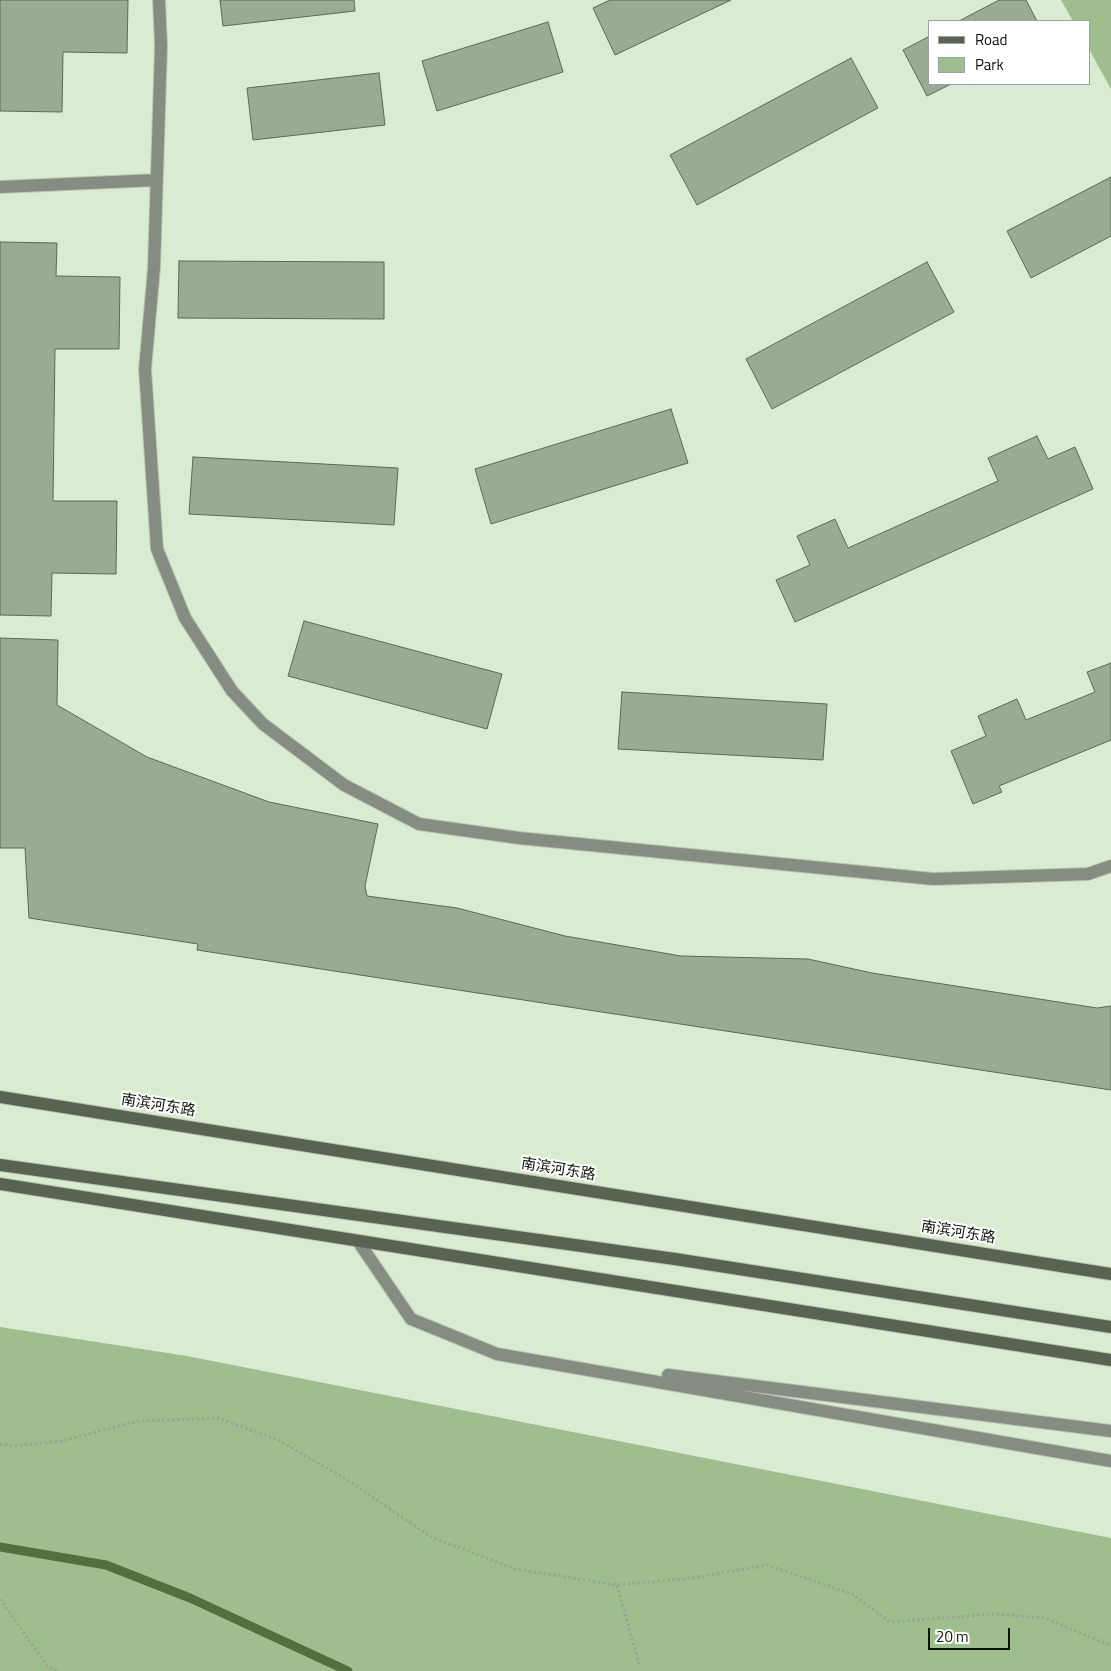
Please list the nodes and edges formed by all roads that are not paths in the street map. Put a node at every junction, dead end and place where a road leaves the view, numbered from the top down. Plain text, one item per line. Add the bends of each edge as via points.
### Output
1 (159, 0) edge
2 (157, 180) junction
3 (0, 188) edge
4 (1111, 866) edge
5 (0, 1097) edge
6 (0, 1165) edge
7 (0, 1184) edge
8 (358, 1241) junction
9 (1111, 1274) edge
10 (1111, 1327) edge
11 (497, 1354) junction
12 (1111, 1360) edge
13 (1111, 1431) edge
14 (1111, 1461) edge

1 - 2 street via 161,46
2 - 3 street
2 - 4 street via 154,268 145,369 157,549 185,618 232,691 263,724 344,785 419,824 519,838 933,879 1088,874
5 - 9 main road, 南滨河东路
6 - 10 main road via 675,1259
7 - 8 main road
8 - 11 street via 411,1319
8 - 12 main road
11 - 13 street
11 - 14 street

